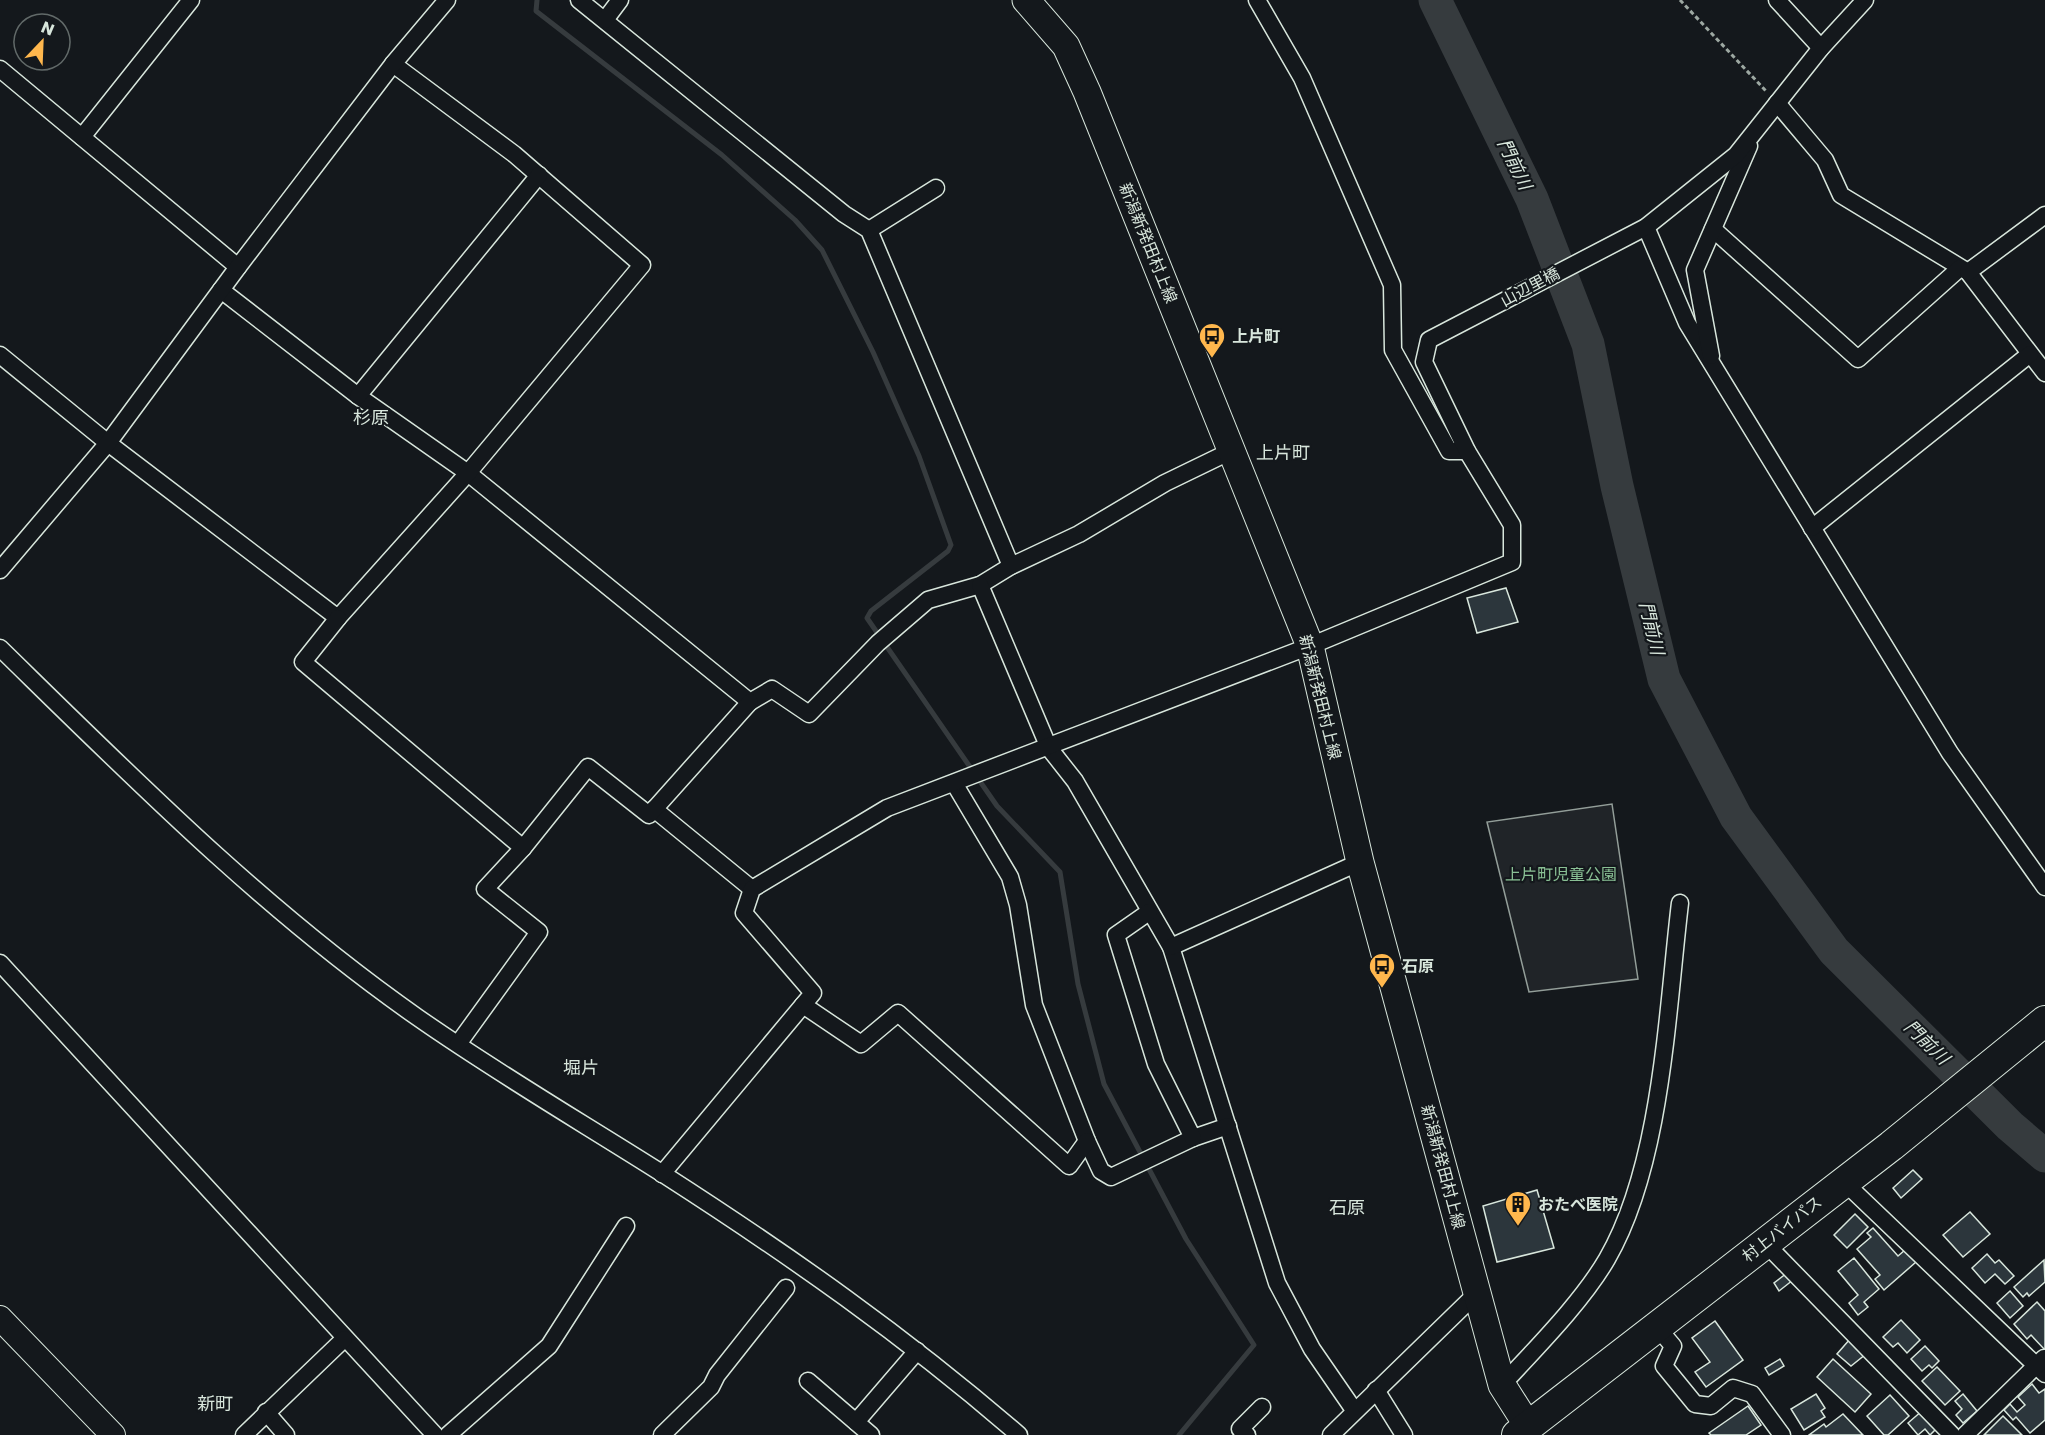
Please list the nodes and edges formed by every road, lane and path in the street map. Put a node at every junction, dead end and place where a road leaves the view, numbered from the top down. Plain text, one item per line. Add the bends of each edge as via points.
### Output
1 (191, 0) edge
2 (447, 0) edge
3 (579, 0) edge
4 (620, 0) edge
5 (1026, 0) edge
6 (1257, 0) edge
7 (1680, 0) edge
8 (1777, 0) edge
9 (1865, 0) edge
10 (605, 20) junction
11 (1821, 48) junction
12 (393, 64) junction
13 (0, 69) edge
14 (1777, 103) junction
15 (1757, 129) junction
16 (82, 137) junction
17 (539, 175) junction
18 (936, 188) dead end
19 (2045, 215) edge
20 (1713, 229) junction
21 (869, 230) junction
22 (1638, 230) junction
23 (238, 267) junction
24 (1964, 270) junction
25 (221, 290) junction
26 (2030, 354) junction
27 (0, 356) edge
28 (1712, 365) junction
29 (2045, 373) edge
30 (358, 396) junction
31 (108, 443) junction
32 (1231, 451) junction
33 (1467, 451) junction
34 (468, 473) junction
35 (1812, 528) junction
36 (1011, 566) junction
37 (0, 570) edge
38 (980, 585) junction
39 (339, 618) junction
40 (1310, 646) junction
41 (0, 648) edge
42 (750, 702) junction
43 (1049, 748) junction
44 (954, 783) junction
45 (654, 808) junction
46 (523, 848) junction
47 (1360, 862) junction
48 (2045, 887) edge
49 (752, 889) junction
50 (1680, 903) dead end
51 (1149, 912) junction
52 (1171, 947) junction
53 (0, 963) edge
54 (803, 1005) junction
55 (2045, 1021) edge
56 (458, 1044) junction
57 (1228, 1126) junction
58 (1193, 1138) junction
59 (1087, 1141) junction
60 (662, 1174) junction
61 (1842, 1181) junction
62 (626, 1226) dead end
63 (1764, 1242) junction
64 (786, 1288) dead end
65 (1477, 1293) junction
66 (0, 1318) edge
67 (1657, 1327) junction
68 (344, 1339) junction
69 (917, 1351) junction
70 (2042, 1366) edge
71 (808, 1381) dead end
72 (1502, 1385) junction
73 (1376, 1390) junction
74 (1263, 1407) dead end
75 (1354, 1410) junction
76 (266, 1412) junction
77 (856, 1422) junction
78 (1522, 1431) edge
79 (1007, 1432) edge
80 (113, 1435) edge
81 (244, 1435) edge
82 (285, 1435) edge
83 (435, 1435) edge
84 (448, 1435) edge
85 (662, 1435) edge
86 (871, 1435) edge
87 (1247, 1435) edge
88 (1331, 1435) edge
89 (1404, 1435) edge
90 (1782, 1435) edge
91 (1952, 1435) edge
92 (1965, 1435) edge

1 - 16 street
2 - 12 street
3 - 10 street
4 - 10 street
5 - 32 main road, 新潟新発田村上線 via 1066,46 1083,83
6 - 33 street via 1302,78 1392,285 1393,350 1449,451
7 - 14 path
8 - 11 street
9 - 11 street
10 - 21 street via 844,214
11 - 14 street
12 - 17 street
12 - 23 street
13 - 16 street
14 - 15 street
14 - 24 street via 1825,160 1841,195
15 - 20 street
15 - 22 street, 山辺里橋 via 1736,155
16 - 23 street
17 - 30 street
17 - 34 street via 642,265
18 - 21 street
19 - 24 street
20 - 24 street via 1858,359
20 - 28 street via 1695,270
21 - 36 street
22 - 28 street
22 - 33 street, 山辺里橋 via 1429,340 1424,362
23 - 25 street
24 - 26 street
25 - 30 street
25 - 31 street
26 - 29 street
26 - 35 street
27 - 31 street
28 - 35 street
30 - 34 street
31 - 37 street
31 - 39 street
32 - 36 street via 1165,483 1079,534
32 - 40 main road, 新潟新発田村上線
33 - 40 street via 1512,525 1512,562
34 - 39 street
34 - 42 street
35 - 48 street via 1950,753
36 - 38 street
38 - 42 street via 928,600 878,643 809,714 772,689
38 - 43 street
39 - 46 street via 303,662
40 - 43 street
40 - 47 main road, 新潟新発田村上線
41 - 56 street via 228,868 327,950
42 - 45 street
43 - 44 street
43 - 51 street via 1075,781
44 - 49 street via 888,808
44 - 59 street via 1010,877 1034,1005
45 - 46 street via 650,815 588,766
45 - 49 street
46 - 56 street via 485,889 539,933
47 - 52 street
47 - 65 main road, 新潟新発田村上線
49 - 54 street via 744,913 813,993
50 - 72 street via 1660,1078 1647,1151 1619,1236 1606,1260 1551,1333
51 - 52 street
51 - 58 street via 1116,935 1156,1064
52 - 57 street
53 - 68 street
54 - 59 street via 861,1044 898,1013 1069,1166
54 - 60 street
55 - 61 highway, 村上バイパス
56 - 60 street
57 - 58 street
57 - 75 street via 1277,1283 1312,1349
58 - 59 street via 1111,1177 1101,1171
60 - 69 street via 800,1264
61 - 63 highway, 村上バイパス
61 - 70 street
62 - 84 street via 549,1346
63 - 67 highway, 村上バイパス
63 - 91 street
64 - 85 street via 711,1388
65 - 72 main road, 新潟新発田村上線
65 - 73 street
66 - 80 street
67 - 78 highway, 村上バイパス
67 - 90 street via 1672,1346 1664,1366 1695,1404 1711,1406 1733,1388 1752,1394
68 - 76 street
68 - 83 street
69 - 77 street
69 - 79 street
70 - 92 street
71 - 77 street
72 - 78 main road, 新潟新発田村上線
73 - 75 street
73 - 89 street
74 - 87 street via 1240,1429
75 - 88 street
76 - 81 street
76 - 82 street
77 - 86 street

